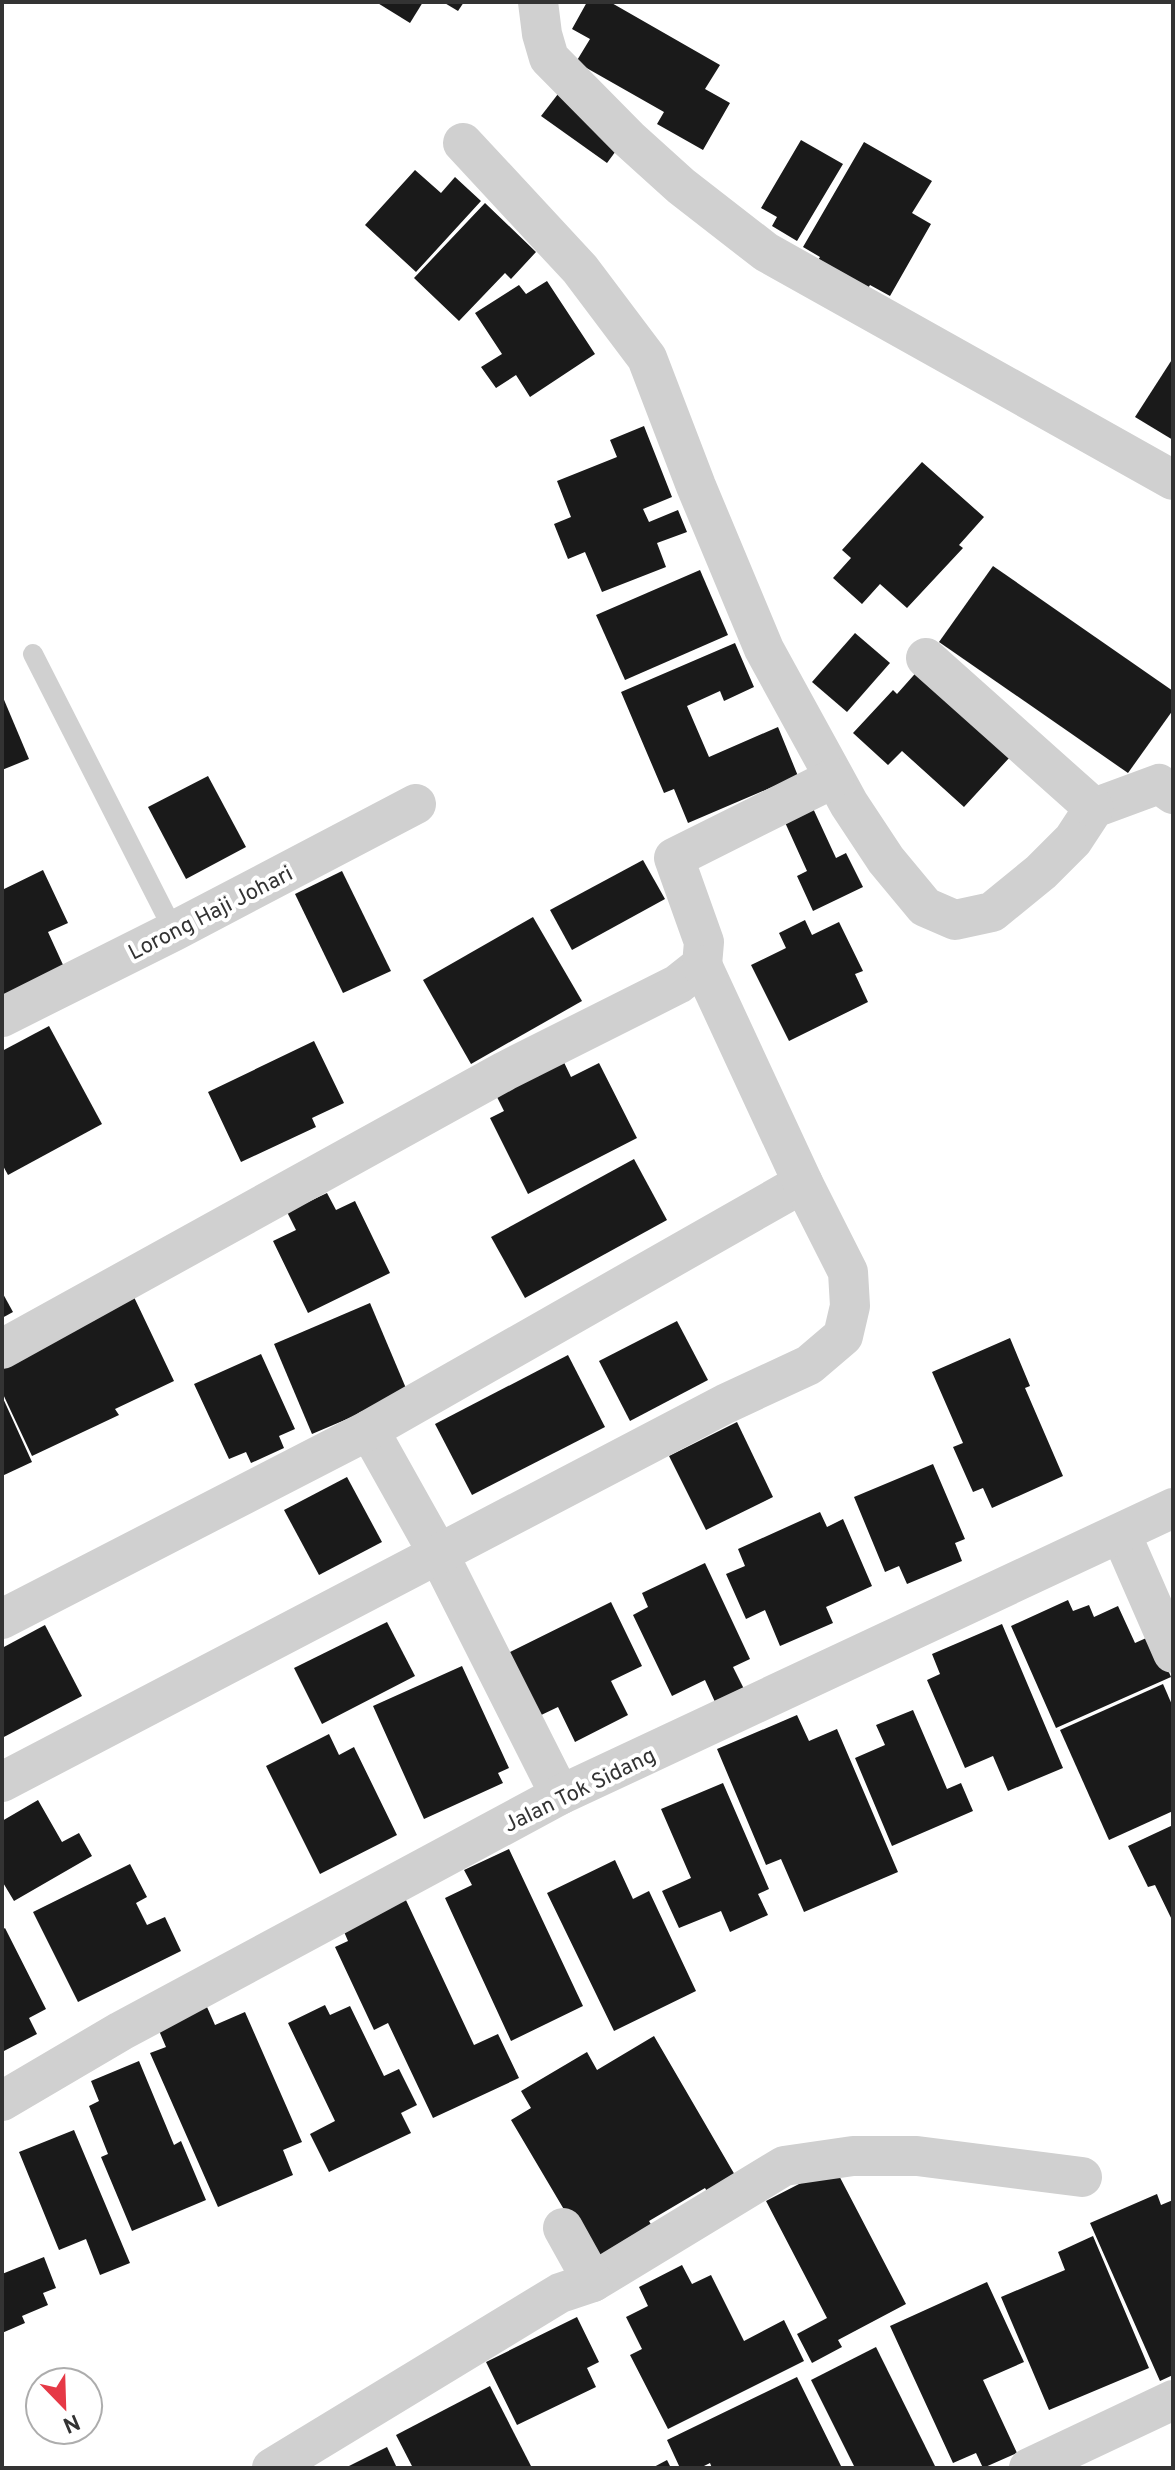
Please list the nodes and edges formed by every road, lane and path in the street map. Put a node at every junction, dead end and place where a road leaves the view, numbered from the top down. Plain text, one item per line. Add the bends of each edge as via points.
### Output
1 (538, 2) edge
2 (463, 143) dead end
3 (1173, 480) edge
4 (33, 654) dead end
5 (926, 658) dead end
6 (834, 778) junction
7 (1168, 782) edge
8 (416, 804) dead end
9 (1094, 808) junction
10 (174, 931) junction
11 (702, 965) junction
12 (2, 1017) edge
13 (803, 1183) junction
14 (2, 1349) edge
15 (369, 1430) junction
16 (1173, 1508) edge
17 (1121, 1534) junction
18 (439, 1555) junction
19 (2, 1619) edge
20 (1173, 1653) edge
21 (2, 1782) edge
22 (560, 1795) junction
23 (2, 2101) edge
24 (1082, 2177) dead end
25 (563, 2228) dead end
26 (593, 2282) junction
27 (1173, 2400) edge
28 (272, 2468) edge
29 (1029, 2468) edge

1 - 3 street via 549,58 671,177 766,252
2 - 6 street via 580,269 647,358 764,649
4 - 10 lane
5 - 9 street
6 - 9 street via 886,860 925,907 955,920 992,912 1073,840
6 - 11 street via 674,858 704,942
7 - 9 street
8 - 10 street, Lorong Haji Johari
10 - 12 street, Lorong Haji Johari
11 - 13 street
11 - 14 street via 678,984 505,1071
13 - 15 street
13 - 18 street via 848,1272 850,1306 843,1336 809,1365
15 - 18 street
15 - 19 street
16 - 17 street, Jalan Tok Sidang
17 - 20 street
17 - 22 street, Jalan Tok Sidang
18 - 21 street
18 - 22 street
22 - 23 street, Jalan Tok Sidang via 121,2031
24 - 26 street via 917,2156 853,2156 784,2166
25 - 26 street
26 - 28 street via 537,2306
27 - 29 street

